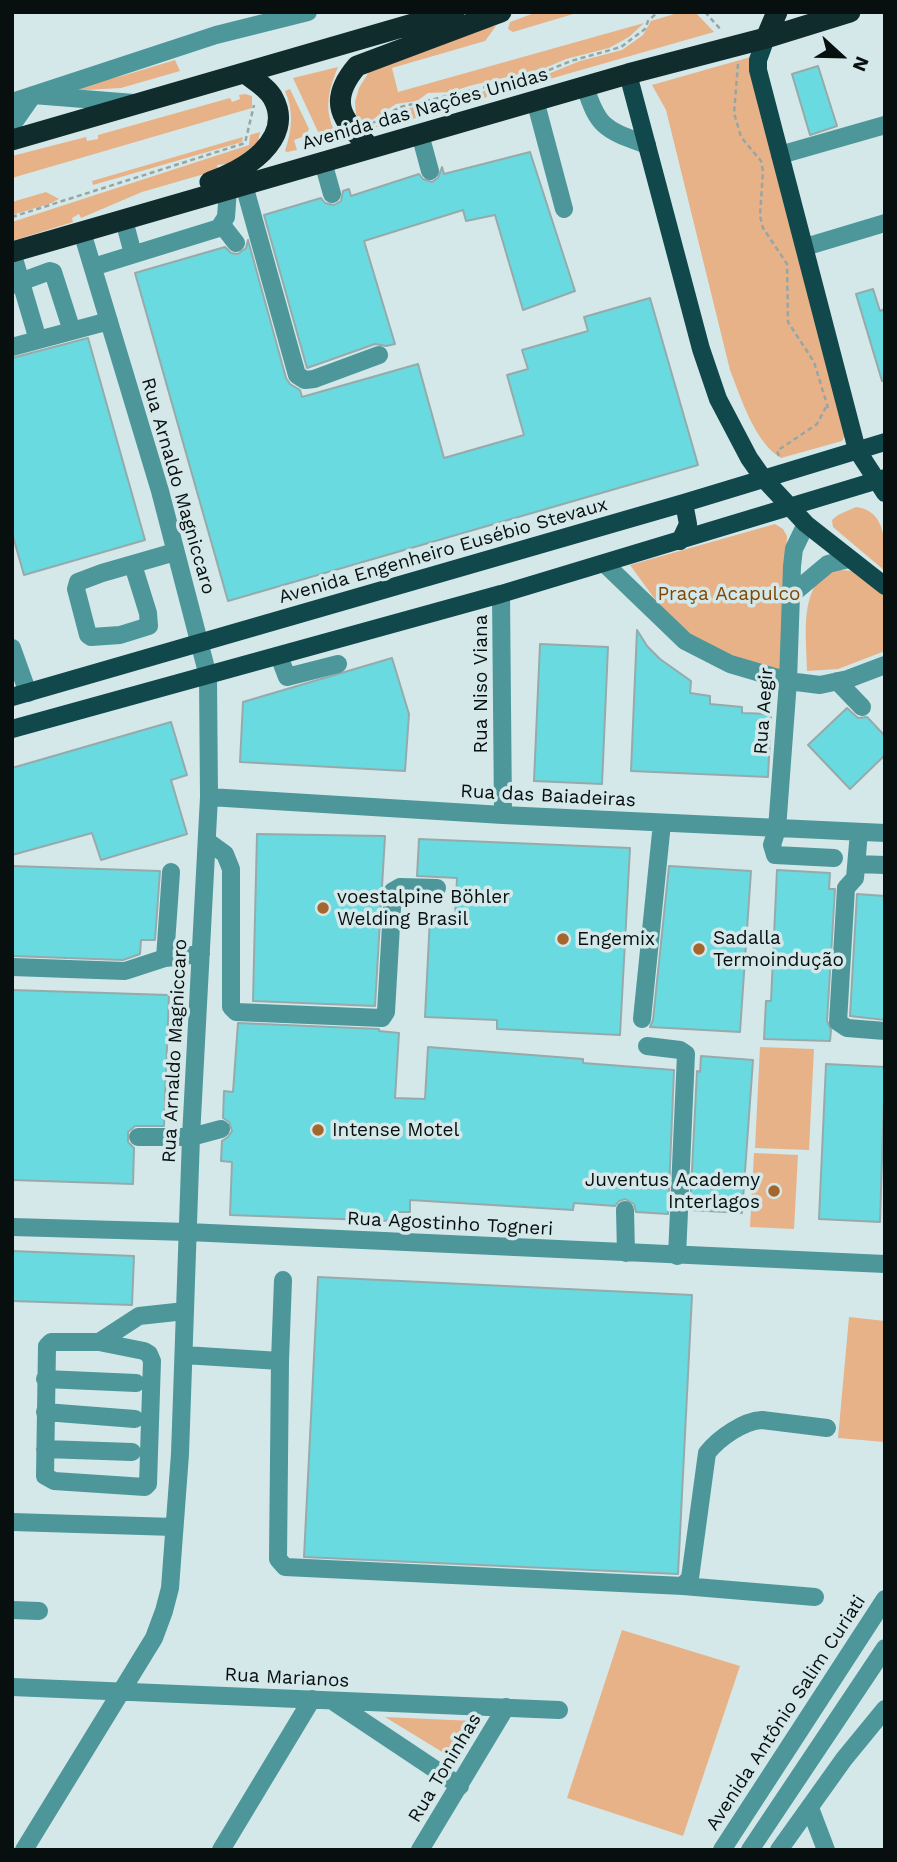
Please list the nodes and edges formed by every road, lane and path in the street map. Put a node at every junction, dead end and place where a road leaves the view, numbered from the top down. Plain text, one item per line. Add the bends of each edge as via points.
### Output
1 (308, 12) edge
2 (454, 12) edge
3 (501, 12) edge
4 (658, 12) edge
5 (705, 12) edge
6 (777, 12) edge
7 (850, 12) edge
8 (721, 29) dead end
9 (766, 38) junction
10 (738, 61) dead end
11 (245, 73) junction
12 (628, 74) junction
13 (585, 86) junction
14 (270, 93) junction
15 (33, 95) junction
16 (535, 100) junction
17 (12, 102) edge
18 (137, 104) junction
19 (12, 125) edge
20 (885, 125) edge
21 (352, 130) junction
22 (420, 134) junction
23 (318, 139) dead end
24 (12, 140) edge
25 (647, 145) junction
26 (371, 148) junction
27 (780, 155) junction
28 (323, 162) junction
29 (430, 171) dead end
30 (236, 187) junction
31 (332, 194) dead end
32 (564, 209) dead end
33 (12, 217) edge
34 (115, 222) junction
35 (885, 223) edge
36 (222, 225) junction
37 (82, 232) junction
38 (236, 243) dead end
39 (805, 247) junction
40 (12, 252) edge
41 (133, 254) junction
42 (93, 267) junction
43 (17, 284) edge
44 (109, 321) junction
45 (72, 331) junction
46 (38, 340) junction
47 (12, 347) edge
48 (379, 355) dead end
49 (827, 405) junction
50 (830, 415) dead end
51 (885, 442) edge
52 (857, 450) junction
53 (789, 473) junction
54 (763, 478) junction
55 (882, 484) edge
56 (684, 503) junction
57 (791, 507) junction
58 (806, 524) junction
59 (680, 541) junction
60 (176, 552) junction
61 (849, 559) junction
62 (605, 564) junction
63 (133, 565) junction
64 (885, 586) edge
65 (501, 594) junction
66 (791, 595) junction
67 (200, 642) junction
68 (12, 648) edge
69 (279, 656) junction
70 (338, 664) dead end
71 (885, 665) edge
72 (208, 676) junction
73 (788, 681) junction
74 (838, 681) junction
75 (20, 695) edge
76 (862, 707) dead end
77 (12, 729) edge
78 (209, 797) junction
79 (503, 815) junction
80 (662, 823) junction
81 (777, 829) junction
82 (859, 832) junction
83 (885, 833) edge
84 (207, 841) junction
85 (834, 858) dead end
86 (857, 864) junction
87 (885, 865) edge
88 (171, 872) dead end
89 (438, 888) dead end
90 (201, 954) junction
91 (165, 958) junction
92 (12, 967) edge
93 (642, 1019) dead end
94 (885, 1031) edge
95 (647, 1046) dead end
96 (221, 1129) dead end
97 (138, 1137) dead end
98 (191, 1137) junction
99 (625, 1210) dead end
100 (12, 1227) edge
101 (188, 1232) junction
102 (626, 1253) junction
103 (677, 1256) junction
104 (885, 1264) edge
105 (283, 1280) dead end
106 (185, 1311) junction
107 (99, 1342) junction
108 (184, 1355) junction
109 (280, 1361) junction
110 (45, 1379) junction
111 (136, 1383) dead end
112 (45, 1412) junction
113 (135, 1419) dead end
114 (827, 1428) dead end
115 (45, 1449) junction
116 (132, 1452) dead end
117 (12, 1522) edge
118 (174, 1527) junction
119 (683, 1586) junction
120 (815, 1597) dead end
121 (885, 1599) edge
122 (12, 1611) edge
123 (39, 1611) dead end
124 (885, 1648) edge
125 (12, 1687) edge
126 (120, 1693) junction
127 (312, 1699) junction
128 (334, 1702) junction
129 (506, 1707) junction
130 (885, 1709) edge
131 (559, 1710) dead end
132 (460, 1786) junction
133 (810, 1808) junction
134 (24, 1850) edge
135 (221, 1850) edge
136 (420, 1850) edge
137 (722, 1850) edge
138 (750, 1850) edge
139 (779, 1850) edge
140 (826, 1850) edge

1 - 15 street via 216,35
2 - 11 highway
3 - 21 highway via 357,66 340,96 340,110
4 - 21 path via 621,47 537,75 400,107 369,126
5 - 8 path
6 - 9 highway
7 - 9 highway, Avenida das Nações Unidas
9 - 12 highway, Avenida das Nações Unidas
9 - 27 main road via 758,70
10 - 49 path via 733,98 736,124 761,161 760,216 787,264 788,322 814,362
11 - 14 highway
11 - 18 highway
12 - 13 highway, Avenida das Nações Unidas
12 - 25 main road
13 - 16 highway, Avenida das Nações Unidas
13 - 25 street via 593,111 607,128
14 - 33 path via 253,102 245,143
14 - 34 highway via 278,115 276,131 251,162 226,177 141,202
15 - 17 street
15 - 18 street
15 - 19 street
16 - 22 highway, Avenida das Nações Unidas
16 - 32 street
18 - 24 highway
20 - 27 street
21 - 23 path
21 - 26 highway
22 - 26 highway, Avenida das Nações Unidas
22 - 29 street
25 - 54 main road via 718,399
26 - 28 highway, Avenida das Nações Unidas
27 - 39 main road
28 - 30 highway, Avenida das Nações Unidas
28 - 31 street
30 - 34 highway, Avenida das Nações Unidas
30 - 36 street
30 - 48 street via 297,375 314,379
34 - 37 highway, Avenida das Nações Unidas
34 - 41 street
35 - 39 street
36 - 38 street
36 - 41 street
37 - 40 highway, Avenida das Nações Unidas
37 - 42 street, Rua Arnaldo Magniccaro
39 - 52 main road
40 - 43 street
41 - 42 street
42 - 44 street, Rua Arnaldo Magniccaro
43 - 45 street via 53,272
43 - 46 street
44 - 45 street
44 - 60 street, Rua Arnaldo Magniccaro
45 - 46 street
46 - 47 street
49 - 50 path
49 - 53 path via 817,425 777,451
51 - 52 main road, Avenida Engenheiro Eusébio Stevaux
52 - 53 main road, Avenida Engenheiro Eusébio Stevaux
52 - 55 main road
53 - 54 main road, Avenida Engenheiro Eusébio Stevaux
54 - 56 main road, Avenida Engenheiro Eusébio Stevaux
54 - 57 main road
55 - 57 main road
56 - 59 main road via 688,524
56 - 67 main road, Avenida Engenheiro Eusébio Stevaux
57 - 58 main road
57 - 59 main road
58 - 61 main road
58 - 66 street, Rua Aegir via 794,549
59 - 62 main road
60 - 63 street
60 - 67 street, Rua Arnaldo Magniccaro
61 - 64 main road
61 - 66 street via 817,570
62 - 65 main road
62 - 73 street via 685,641 730,664
63 - 63 street via 78,582 76,589 91,637 149,626
65 - 69 main road
65 - 79 street, Rua Niso Viana
66 - 73 street, Rua Aegir
67 - 72 street, Rua Arnaldo Magniccaro
67 - 75 main road, Avenida Engenheiro Eusébio Stevaux
68 - 75 street
69 - 70 street via 287,677
69 - 72 main road
71 - 74 street
72 - 77 main road
72 - 78 street, Rua Arnaldo Magniccaro
73 - 74 street via 820,685
73 - 81 street, Rua Aegir
74 - 76 street
78 - 79 street, Rua das Baiadeiras
78 - 84 street, Rua Arnaldo Magniccaro
79 - 80 street, Rua das Baiadeiras
80 - 81 street, Rua das Baiadeiras
80 - 93 street
81 - 82 street, Rua das Baiadeiras
81 - 85 street, Rua Aegir via 772,845 775,855
82 - 83 street, Rua das Baiadeiras
82 - 86 street
84 - 89 street via 225,854 230,869 231,1007 236,1012 382,1018 393,891 400,887
84 - 90 street, Rua Arnaldo Magniccaro
86 - 87 street
86 - 94 street via 855,878 846,888 838,1022 847,1028
88 - 91 street
90 - 91 street
90 - 98 street, Rua Arnaldo Magniccaro
91 - 92 street via 125,971
95 - 103 street via 686,1054
96 - 98 street
97 - 98 street
98 - 101 street, Rua Arnaldo Magniccaro
99 - 102 street
100 - 101 street, Rua Agostinho Togneri
101 - 102 street, Rua Agostinho Togneri
101 - 106 street, Rua Arnaldo Magniccaro
102 - 103 street, Rua Agostinho Togneri
103 - 104 street, Rua Agostinho Togneri
105 - 109 street
106 - 107 street via 139,1316
106 - 108 street, Rua Arnaldo Magniccaro
107 - 110 street via 51,1342
107 - 115 street via 144,1351 152,1360 148,1484 47,1479
108 - 109 street
108 - 118 street, Rua Arnaldo Magniccaro
109 - 119 street via 278,1559 285,1567
110 - 111 street
110 - 112 street
112 - 113 street
112 - 115 street
114 - 119 street via 752,1421 715,1444 707,1453 690,1578
115 - 116 street
117 - 118 street
118 - 126 street, Rua Arnaldo Magniccaro via 164,1611 154,1638
119 - 120 street
121 - 137 street, Avenida Antônio Salim Curiati
122 - 123 street
124 - 138 street
125 - 126 street, Rua Marianos
126 - 127 street, Rua Marianos
126 - 134 street, Rua Arnaldo Magniccaro
127 - 128 street, Rua Marianos
127 - 135 street
128 - 129 street, Rua Marianos
128 - 132 street
129 - 131 street, Rua Marianos
129 - 132 street, Rua Toninhas
130 - 133 street
132 - 136 street, Rua Toninhas
133 - 139 street
133 - 140 street

